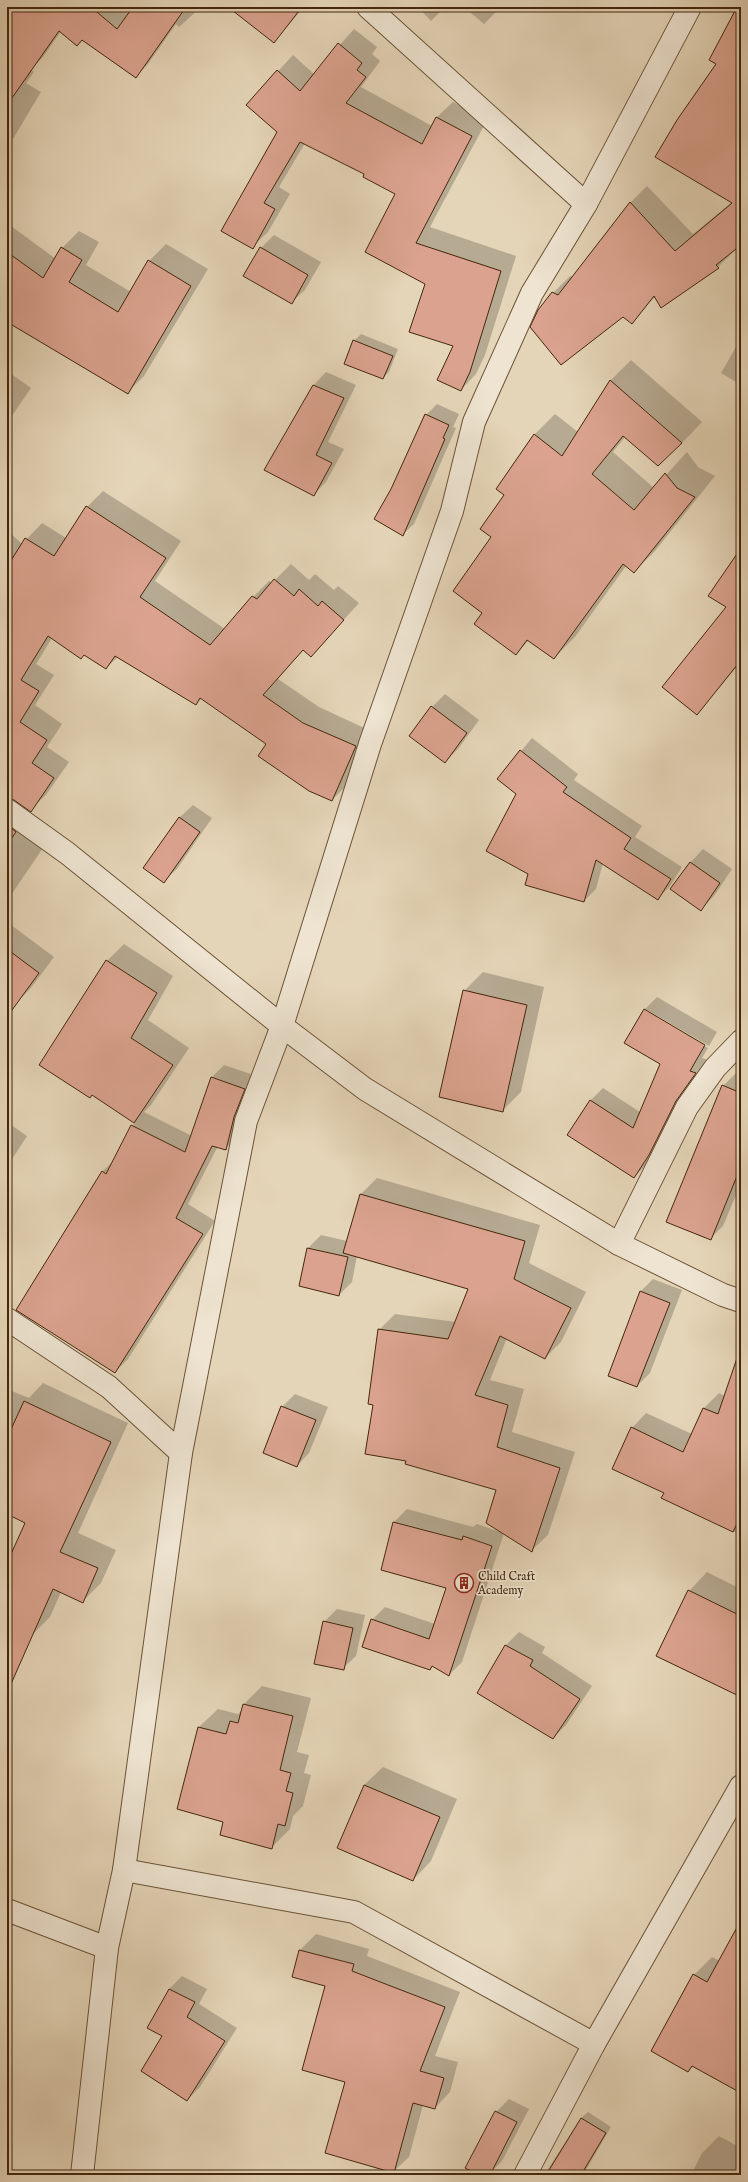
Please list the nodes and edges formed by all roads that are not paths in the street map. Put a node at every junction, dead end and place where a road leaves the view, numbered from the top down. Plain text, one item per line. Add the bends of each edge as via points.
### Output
1 (368, 7) edge
2 (690, 7) edge
3 (586, 204) junction
4 (7, 810) edge
5 (282, 1026) junction
6 (741, 1041) edge
7 (619, 1244) junction
8 (741, 1301) edge
9 (7, 1319) edge
10 (181, 1454) junction
11 (741, 1786) edge
12 (124, 1870) junction
13 (7, 1910) edge
14 (107, 1948) junction
15 (594, 2044) junction
16 (82, 2175) edge
17 (525, 2175) edge

1 - 3 street
2 - 3 street
3 - 5 street via 532,293 474,422 452,511 370,744
4 - 5 street via 67,853
5 - 7 street via 365,1089
5 - 10 street via 246,1121
6 - 7 street via 715,1068 687,1107
7 - 8 street
9 - 10 street via 109,1387
10 - 12 street
11 - 15 street
12 - 14 street
12 - 15 street via 354,1912
13 - 14 street
14 - 16 street
15 - 17 street

